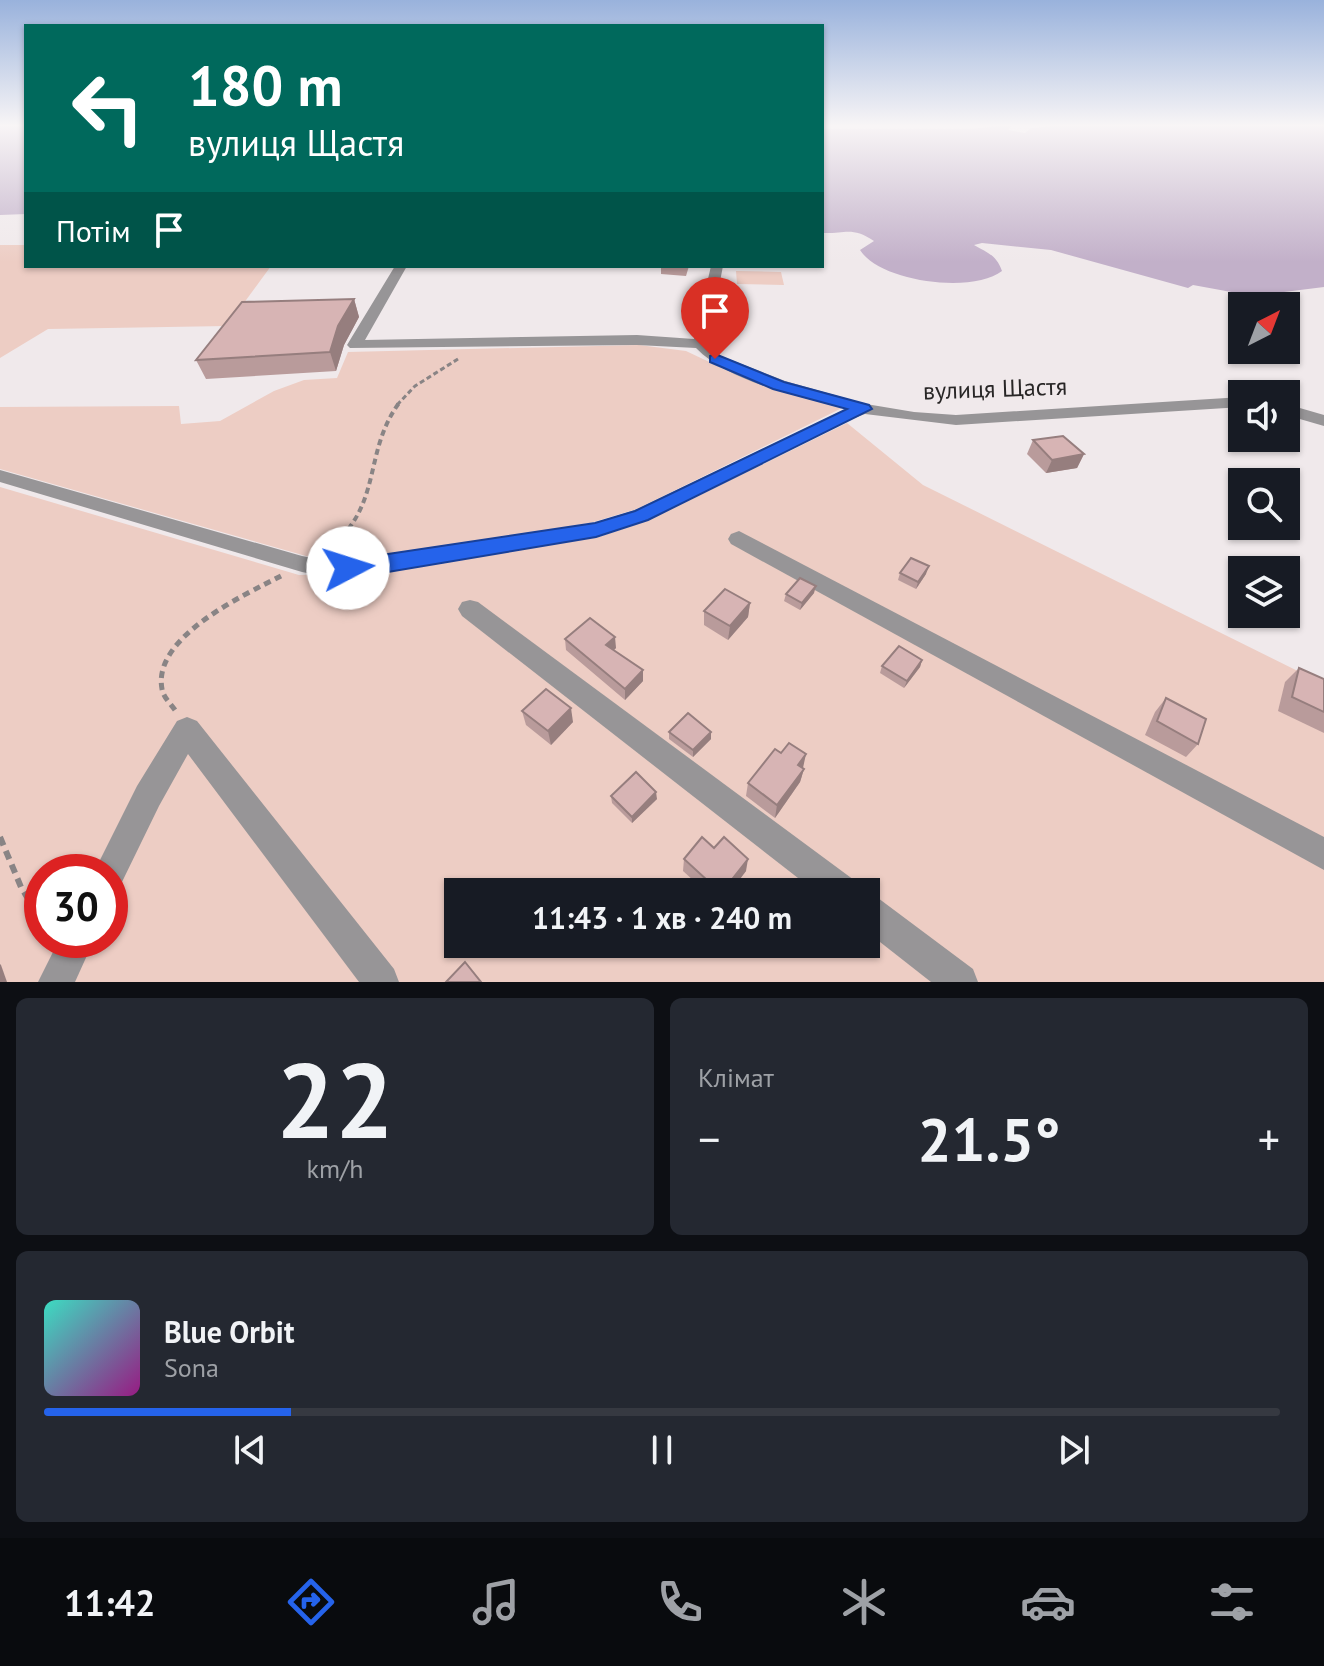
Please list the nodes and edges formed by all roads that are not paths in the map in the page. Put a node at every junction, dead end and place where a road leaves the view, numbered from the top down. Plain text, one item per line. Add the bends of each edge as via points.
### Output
1 (400, 268) edge
2 (717, 268) edge
3 (700, 344) junction
4 (1228, 403) edge
5 (864, 409) junction
6 (1300, 413) edge
7 (1324, 421) edge
8 (0, 476) edge
9 (739, 539) dead end
10 (470, 609) dead end
11 (119, 854) edge
12 (1324, 854) edge
13 (824, 878) edge
14 (880, 921) edge
15 (68, 958) edge
16 (56, 982) edge
17 (381, 982) edge
18 (960, 982) edge

1 - 3 street via 355,345 637,340
2 - 3 street
3 - 5 street, вулиця Щастя via 715,359 744,372
4 - 5 street, вулиця Щастя via 956,420
5 - 8 street via 642,515 596,530 370,567 302,564
6 - 7 street
9 - 12 street
10 - 13 street
11 - 17 street via 187,730
14 - 18 street
15 - 16 street

